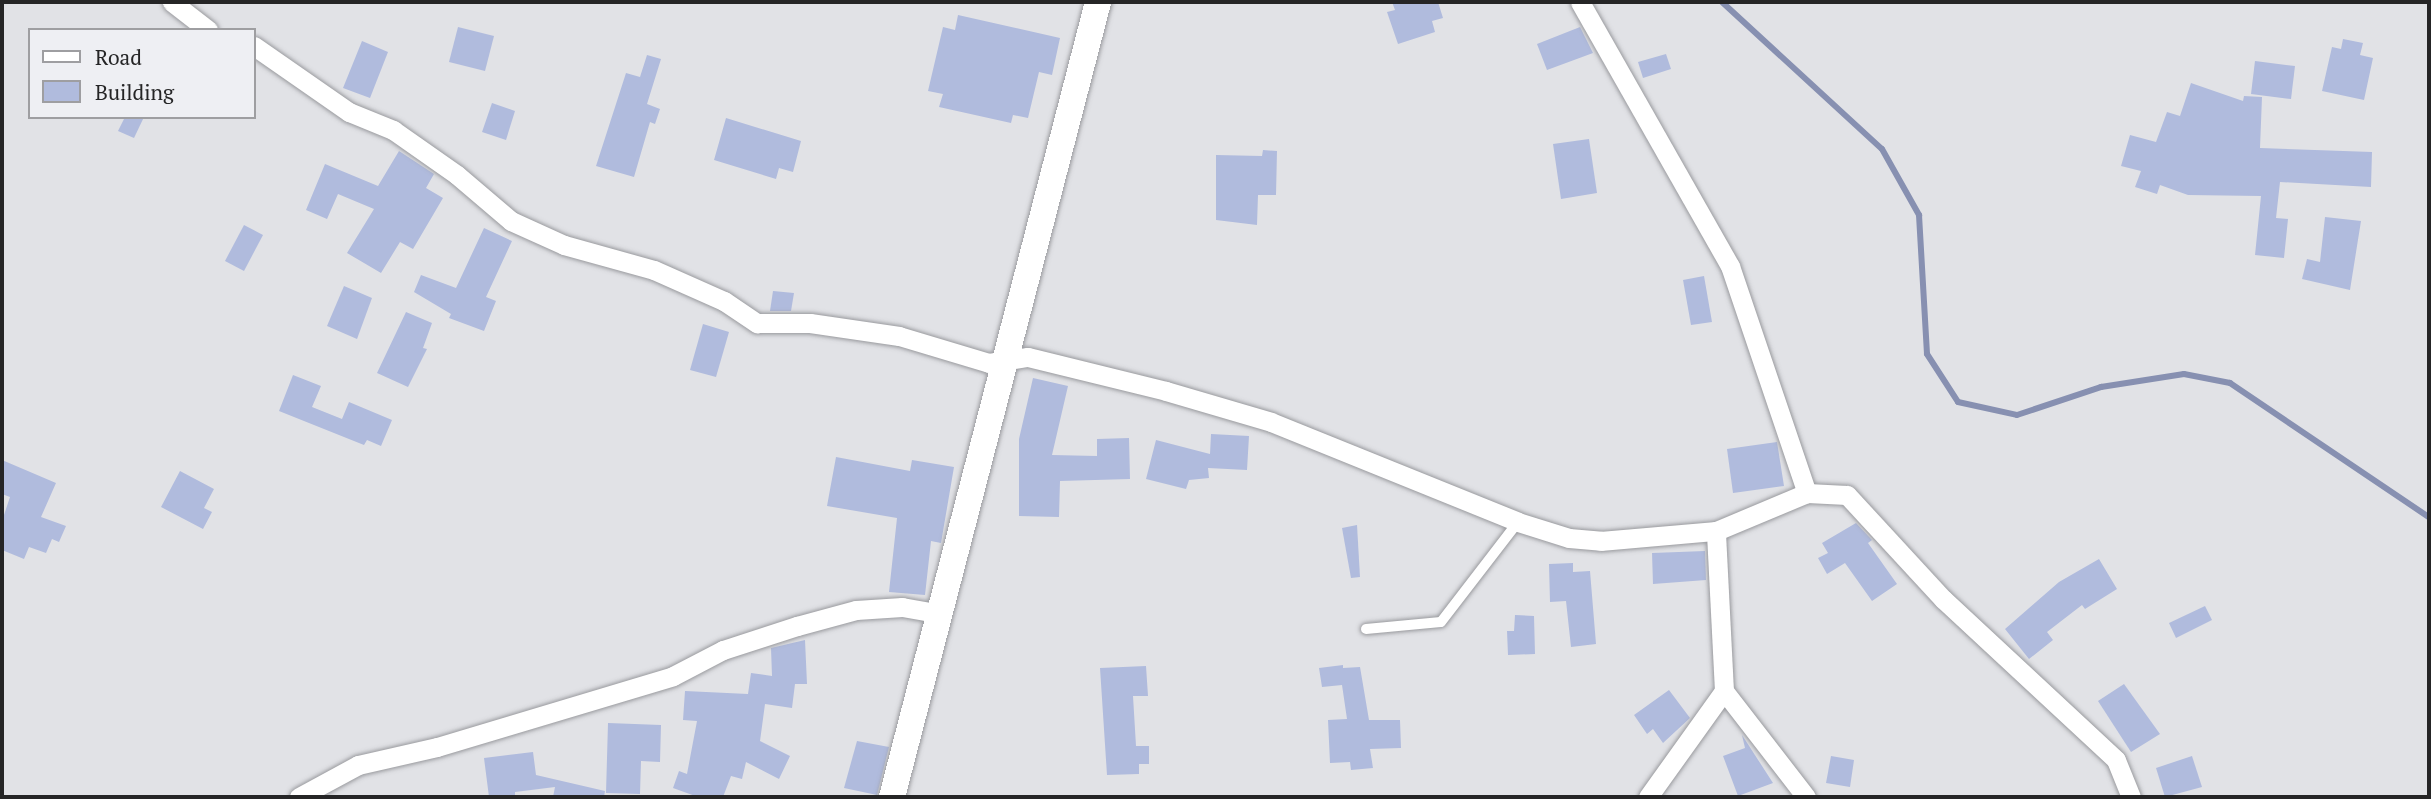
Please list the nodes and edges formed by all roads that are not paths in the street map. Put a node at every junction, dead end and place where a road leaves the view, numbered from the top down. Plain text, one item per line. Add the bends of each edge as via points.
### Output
1 (172, 2) edge
2 (1098, 2) edge
3 (1580, 2) edge
4 (205, 28) edge
5 (256, 47) edge
6 (1006, 358) junction
7 (1807, 493) junction
8 (1518, 522) junction
9 (1716, 531) junction
10 (937, 612) junction
11 (1366, 629) dead end
12 (1724, 691) junction
13 (299, 797) edge
14 (892, 797) edge
15 (1648, 797) edge
16 (1806, 797) edge
17 (2131, 797) edge

1 - 4 street
2 - 6 main road
3 - 7 street via 1730,267
5 - 6 street via 349,112 393,130 457,175 511,222 564,245 654,270 724,301 757,323 861,330 899,336 989,363
6 - 8 street via 1028,357 1270,422
6 - 10 main road
7 - 9 street
7 - 17 street via 1847,495 1943,599 2116,760
8 - 9 street via 1569,538 1601,541
8 - 11 lane via 1441,622
9 - 12 street
10 - 13 street via 902,607 856,610 797,625 723,650 673,676 437,747 358,765
10 - 14 main road
12 - 15 street
12 - 16 street

